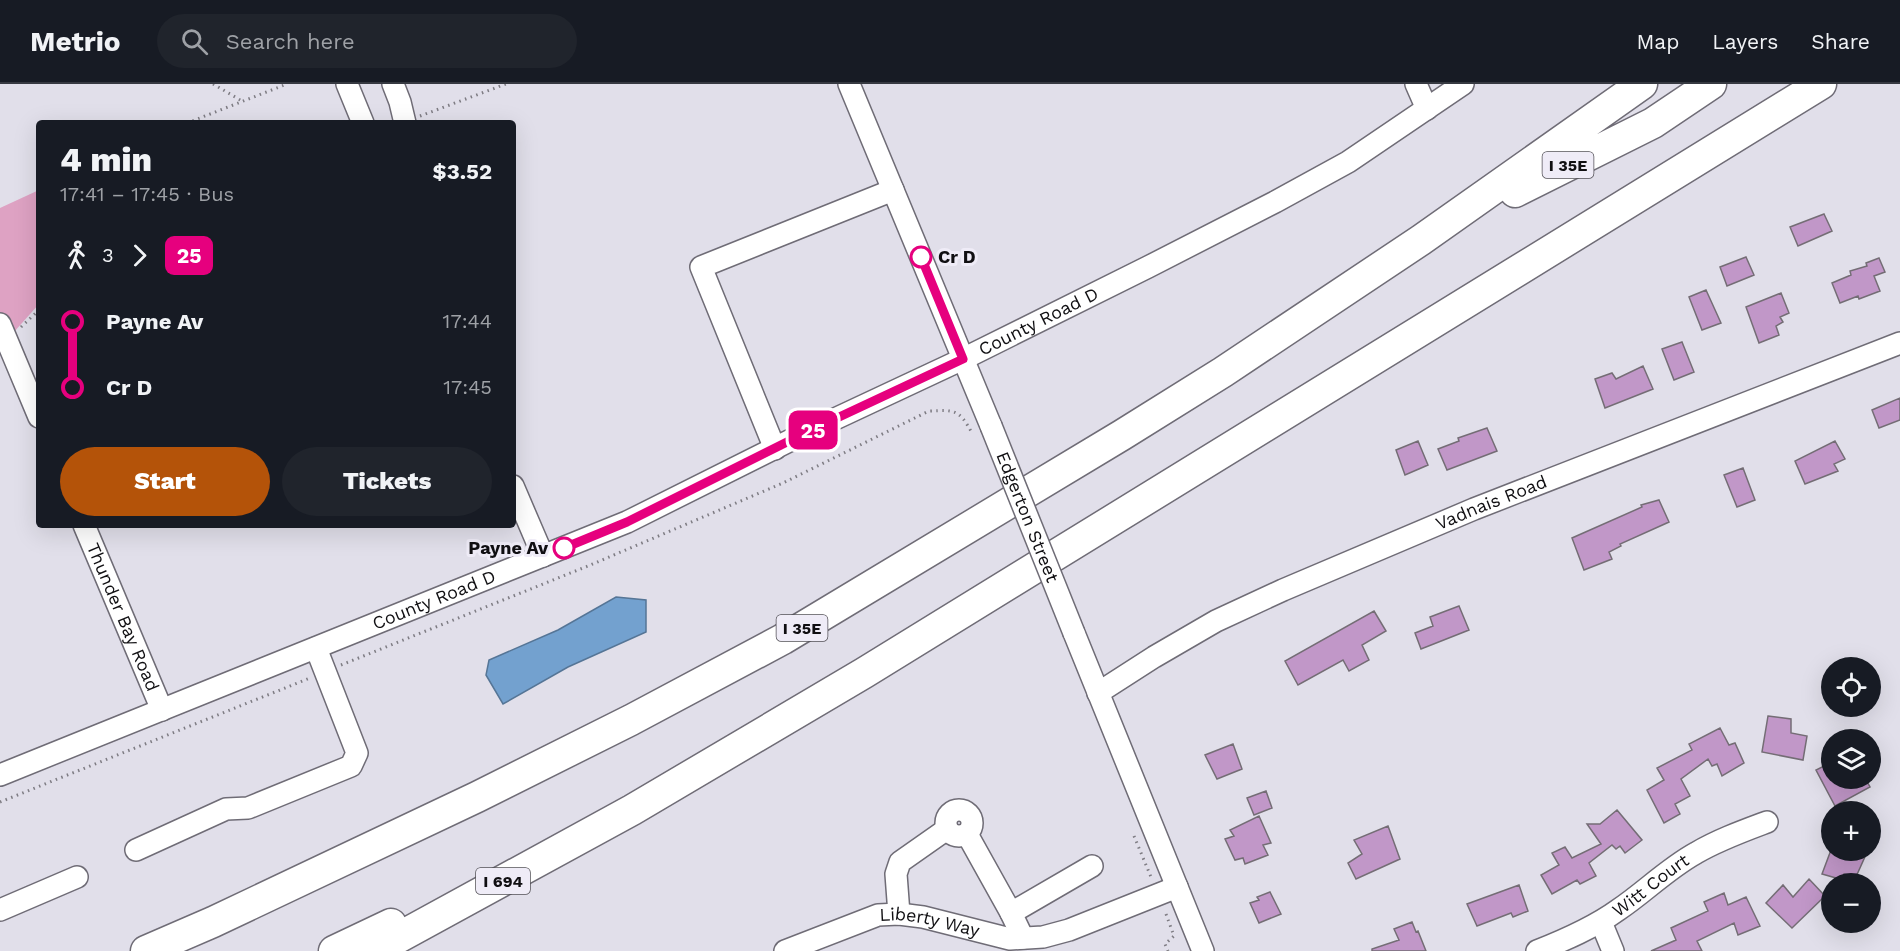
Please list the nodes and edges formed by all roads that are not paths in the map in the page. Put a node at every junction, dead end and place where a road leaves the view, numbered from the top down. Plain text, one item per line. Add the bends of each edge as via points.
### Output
1 (347, 84) edge
2 (393, 84) edge
3 (849, 84) edge
4 (1416, 84) edge
5 (1463, 84) edge
6 (1642, 84) edge
7 (1711, 84) edge
8 (1821, 84) edge
9 (1427, 109) junction
10 (362, 120) edge
11 (410, 120) edge
12 (893, 190) junction
13 (1421, 240) junction
14 (0, 324) edge
15 (1900, 343) edge
16 (963, 359) junction
17 (36, 410) edge
18 (775, 449) junction
19 (516, 493) edge
20 (85, 528) edge
21 (543, 556) junction
22 (316, 648) junction
23 (1098, 693) junction
24 (162, 710) junction
25 (0, 775) edge
26 (632, 810) junction
27 (1767, 822) dead end
28 (136, 850) dead end
29 (1092, 866) dead end
30 (77, 877) dead end
31 (1168, 891) junction
32 (0, 910) edge
33 (1011, 913) junction
34 (899, 914) junction
35 (1601, 922) junction
36 (1023, 938) junction
37 (146, 951) edge
38 (334, 951) edge
39 (374, 951) edge
40 (785, 951) edge
41 (1203, 951) edge
42 (1537, 951) edge
43 (1613, 951) edge

1 - 10 street
2 - 11 street
3 - 12 street, Edgerton Street
4 - 9 street
5 - 9 street, County Road D
6 - 13 highway
7 - 13 highway, I 35E via 1653,123
8 - 26 highway via 864,673
9 - 16 street, County Road D via 1347,162 1275,202
12 - 16 street, Edgerton Street
12 - 18 street via 701,267
13 - 37 highway, I 35E via 1152,416 783,639 477,797
14 - 17 street
15 - 23 street, Vadnais Road via 1402,538 1206,627
16 - 18 street, County Road D
16 - 23 street, Edgerton Street, bridge via 982,431
18 - 21 street, County Road D via 627,522
19 - 21 street
20 - 24 street, Thunder Bay Road
21 - 22 street, County Road D
22 - 24 street, County Road D
22 - 28 street via 357,753 351,766 248,808 226,809
23 - 31 street, Edgerton Street
24 - 25 street, County Road D
26 - 38 highway
26 - 39 highway, I 694
27 - 35 street, Witt Court via 1697,852
29 - 33 street
30 - 32 street
31 - 36 street, Liberty Way via 1069,930
31 - 41 street, Edgerton Street
33 - 34 street via 957,832 900,862 896,874
33 - 36 street
34 - 36 street, Liberty Way via 1010,939
34 - 40 street, Liberty Way via 878,915 853,923
35 - 42 street, Witt Court
35 - 43 street

